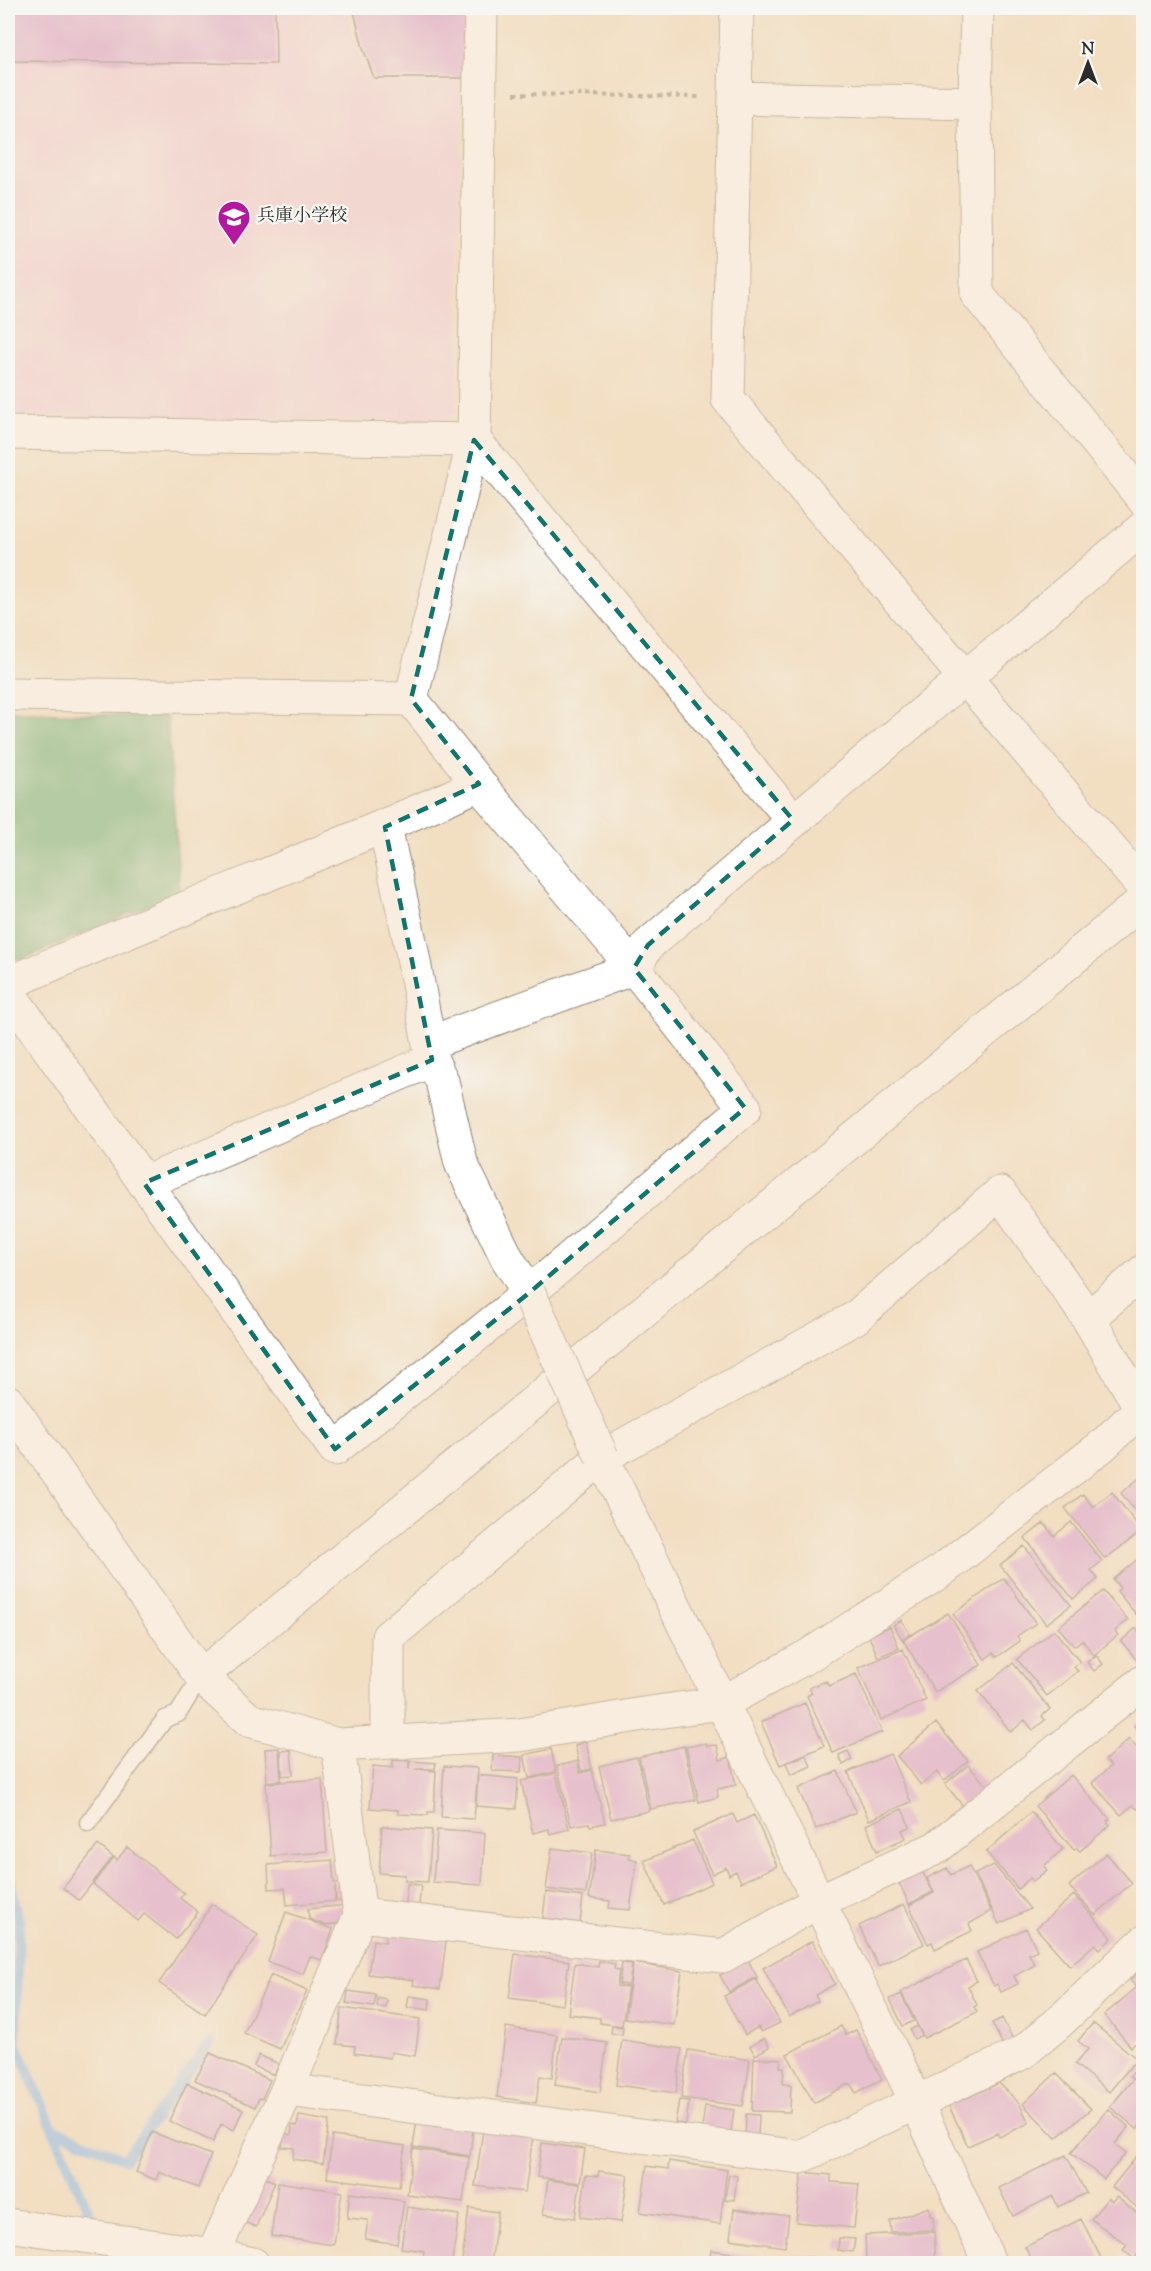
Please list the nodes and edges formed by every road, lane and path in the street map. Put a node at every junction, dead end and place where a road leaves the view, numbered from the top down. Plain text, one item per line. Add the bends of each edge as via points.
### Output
1 (481, 8) edge
2 (737, 8) edge
3 (977, 8) edge
4 (480, 93) junction
5 (735, 98) junction
6 (975, 103) junction
7 (8, 434) edge
8 (474, 440) junction
9 (1143, 500) edge
10 (1143, 527) edge
11 (964, 679) junction
12 (8, 694) edge
13 (411, 699) junction
14 (479, 784) junction
15 (793, 820) junction
16 (385, 827) junction
17 (1143, 888) edge
18 (1143, 900) edge
19 (634, 968) junction
20 (8, 984) edge
21 (8, 992) edge
22 (430, 1052) junction
23 (144, 1183) junction
24 (1143, 1270) edge
25 (529, 1293) junction
26 (1088, 1318) junction
27 (8, 1402) edge
28 (1142, 1412) edge
29 (602, 1458) junction
30 (201, 1676) junction
31 (1143, 1681) edge
32 (722, 1703) junction
33 (388, 1742) junction
34 (338, 1745) junction
35 (88, 1823) dead end
36 (819, 1901) junction
37 (360, 1915) junction
38 (1143, 1942) edge
39 (287, 2090) junction
40 (916, 2101) junction
41 (8, 2225) edge
42 (213, 2255) junction
43 (253, 2264) edge
44 (990, 2264) edge

1 - 4 street
2 - 5 street
3 - 6 street
4 - 5 path
4 - 8 street
5 - 6 street
5 - 11 street via 728,399
6 - 9 street via 977,294
7 - 8 street
8 - 13 street
8 - 15 street
10 - 11 street
11 - 15 street
11 - 17 street
12 - 13 street
13 - 14 street
14 - 16 street
14 - 19 street
15 - 19 street via 648,945
16 - 20 street
16 - 22 street
18 - 30 street
19 - 22 street
19 - 25 street via 745,1108
21 - 23 street
22 - 23 street
22 - 25 street via 461,1163 507,1258
23 - 25 street via 335,1449
24 - 26 street
25 - 29 street, bridge
26 - 28 street
26 - 29 street via 1000,1193 855,1318
27 - 30 street
28 - 32 street via 941,1571 808,1656
29 - 32 street
29 - 33 street via 388,1637
30 - 34 street via 249,1720
30 - 35 lane via 178,1714 165,1719
31 - 36 street via 936,1848
32 - 33 street via 520,1735
32 - 36 street
33 - 34 street
34 - 37 street
36 - 37 street via 723,1956
36 - 40 street
37 - 39 street
38 - 40 street via 1022,2053
39 - 40 street via 800,2157
39 - 42 street
40 - 44 street
41 - 42 street
42 - 43 street

